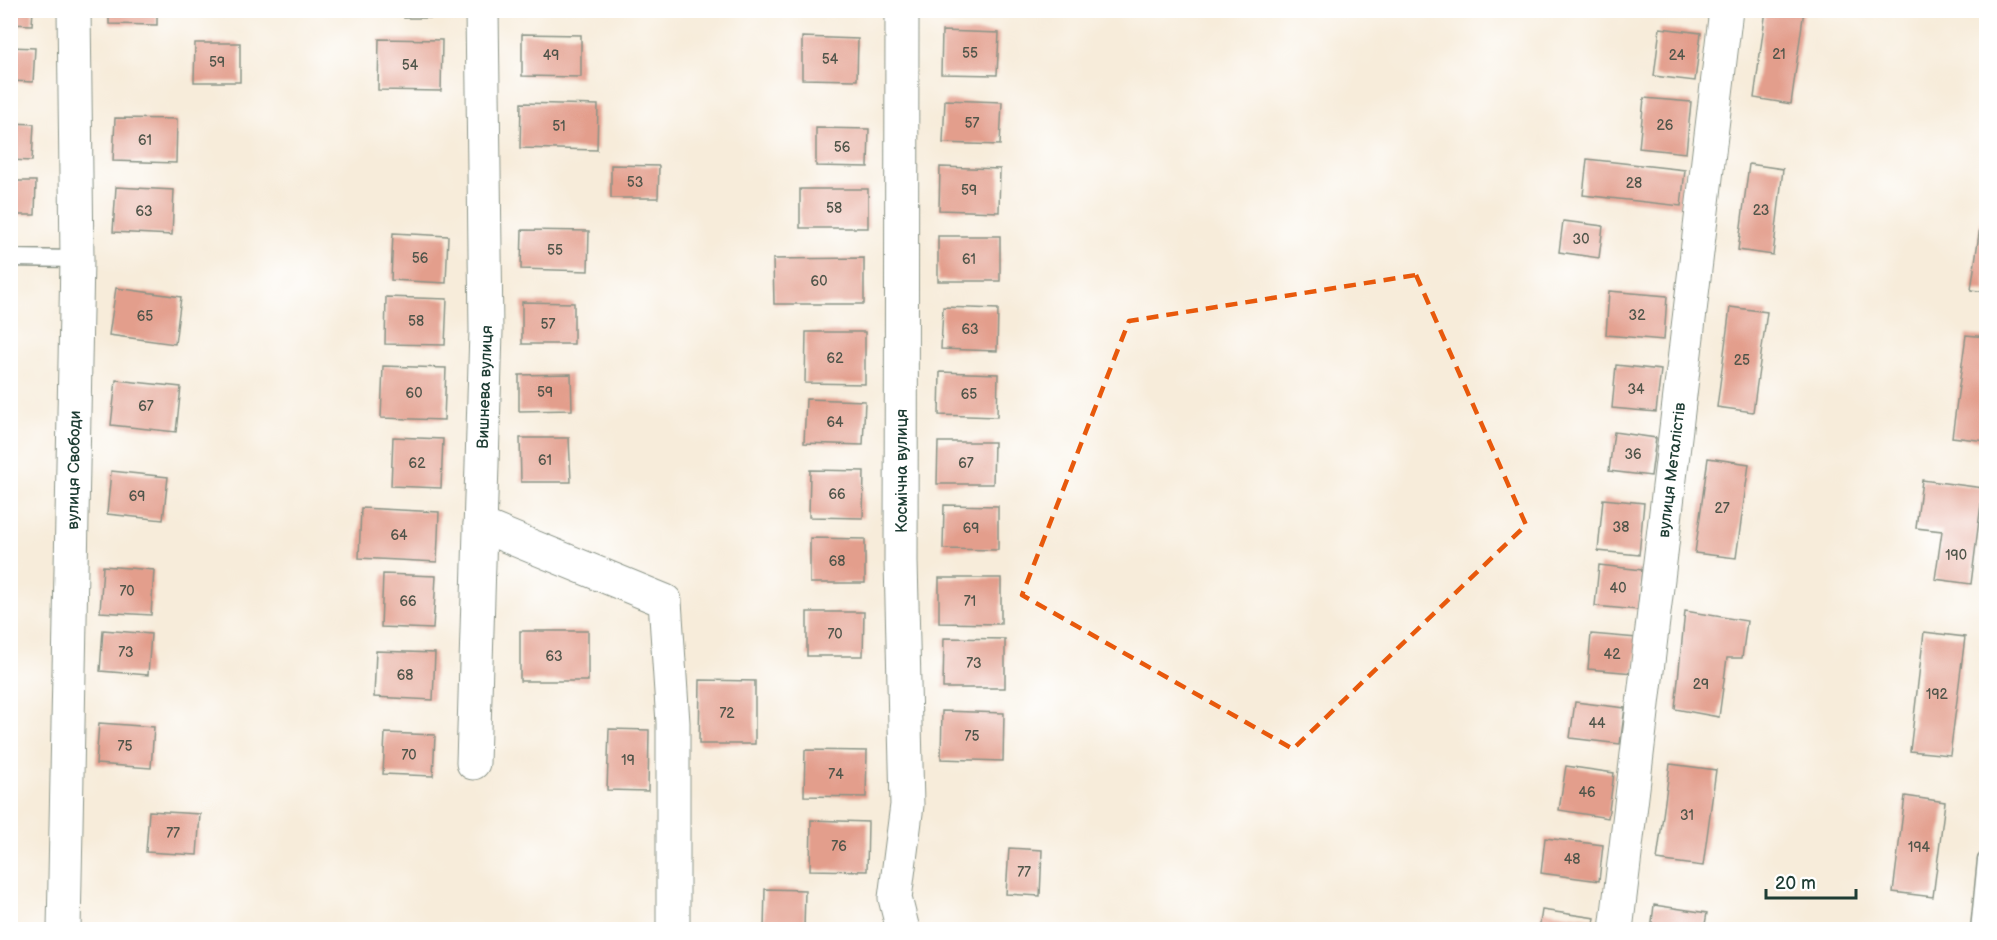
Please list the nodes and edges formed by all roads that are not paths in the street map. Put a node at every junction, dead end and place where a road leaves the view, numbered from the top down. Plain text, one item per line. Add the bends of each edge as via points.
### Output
1 (74, 10) edge
2 (482, 10) edge
3 (902, 10) edge
4 (1726, 10) edge
5 (10, 258) edge
6 (77, 259) junction
7 (480, 525) junction
8 (473, 763) dead end
9 (1986, 860) edge
10 (64, 930) edge
11 (673, 930) edge
12 (903, 930) edge
13 (1616, 930) edge
14 (1978, 930) edge

1 - 6 street, вулиця Свободи
2 - 7 street, Вишнева вулиця via 486,331
3 - 12 street, Космічна вулиця via 901,562 907,805 895,898
4 - 13 street, вулиця Металістів
5 - 6 lane
6 - 10 street, вулиця Свободи
7 - 8 street, Вишнева вулиця
7 - 11 street via 665,601 673,723
9 - 14 lane

